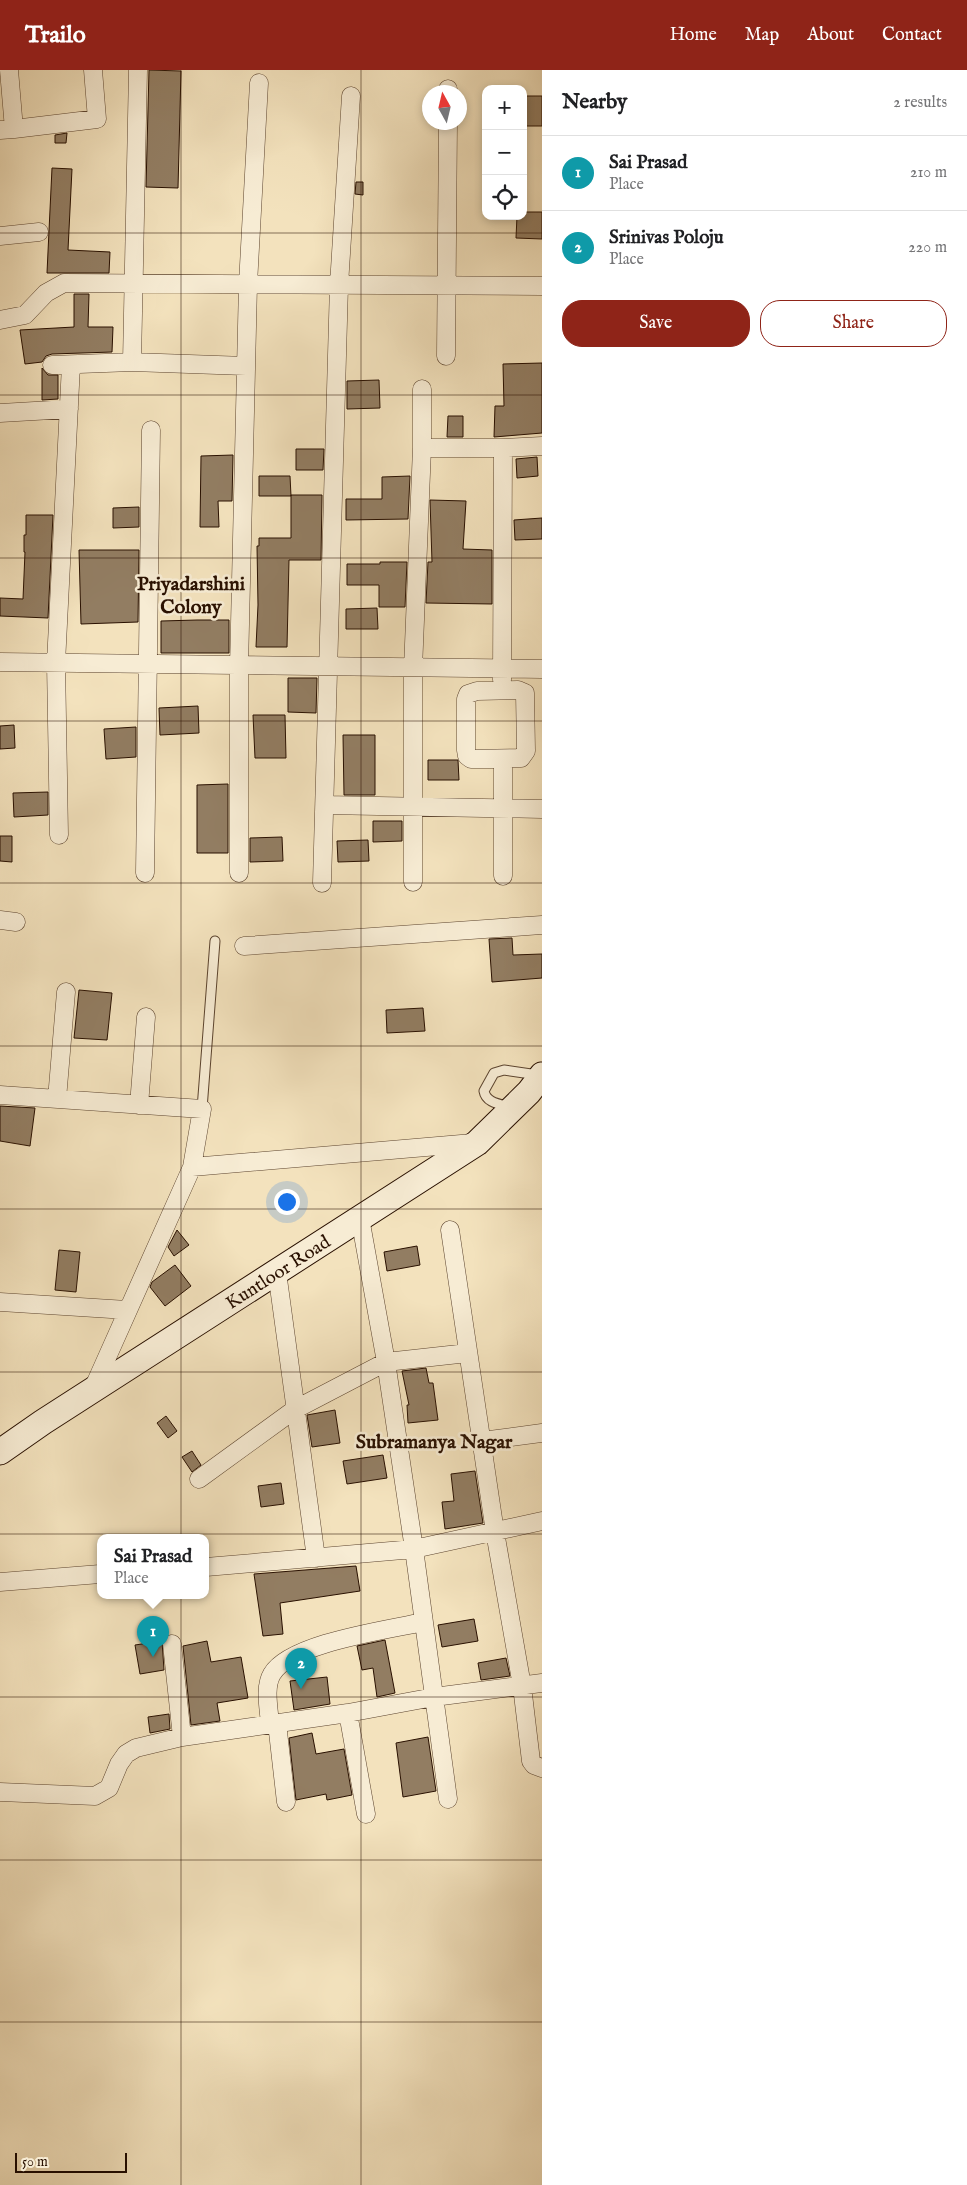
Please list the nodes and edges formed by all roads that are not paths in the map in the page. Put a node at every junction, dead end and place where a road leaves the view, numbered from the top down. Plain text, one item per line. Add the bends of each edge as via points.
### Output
1 (9, 70) edge
2 (93, 70) edge
3 (138, 70) edge
4 (259, 83) dead end
5 (351, 96) dead end
6 (7, 130) edge
7 (448, 130) edge
8 (39, 232) dead end
9 (0, 236) edge
10 (134, 284) junction
11 (248, 284) junction
12 (339, 285) junction
13 (446, 285) junction
14 (542, 286) edge
15 (0, 320) edge
16 (446, 356) dead end
17 (132, 362) junction
18 (52, 365) dead end
19 (71, 365) junction
20 (246, 366) junction
21 (422, 390) dead end
22 (69, 409) junction
23 (0, 413) edge
24 (152, 430) dead end
25 (542, 446) edge
26 (422, 448) junction
27 (503, 448) junction
28 (0, 662) edge
29 (56, 663) junction
30 (148, 665) junction
31 (238, 667) junction
32 (329, 668) junction
33 (413, 669) junction
34 (502, 669) junction
35 (542, 669) edge
36 (502, 690) junction
37 (503, 767) dead end
38 (325, 805) junction
39 (413, 807) junction
40 (502, 807) junction
41 (542, 809) edge
42 (59, 835) dead end
43 (145, 873) dead end
44 (239, 874) dead end
45 (503, 876) dead end
46 (413, 882) dead end
47 (322, 883) dead end
48 (542, 925) edge
49 (215, 941) dead end
50 (244, 946) dead end
51 (66, 992) dead end
52 (146, 1017) dead end
53 (542, 1076) edge
54 (0, 1095) edge
55 (58, 1099) junction
56 (138, 1105) junction
57 (513, 1108) junction
58 (202, 1109) junction
59 (477, 1143) junction
60 (192, 1167) junction
61 (360, 1218) junction
62 (450, 1230) dead end
63 (277, 1272) junction
64 (0, 1302) edge
65 (127, 1310) junction
66 (468, 1353) junction
67 (386, 1362) junction
68 (92, 1392) junction
69 (294, 1410) junction
70 (542, 1433) edge
71 (482, 1441) junction
72 (0, 1452) edge
73 (199, 1479) dead end
74 (542, 1521) edge
75 (495, 1531) junction
76 (414, 1549) junction
77 (316, 1558) junction
78 (209, 1567) edge
79 (97, 1574) edge
80 (0, 1582) edge
81 (423, 1622) junction
82 (172, 1644) dead end
83 (542, 1683) edge
84 (522, 1686) junction
85 (434, 1697) junction
86 (348, 1713) junction
87 (274, 1723) junction
88 (182, 1737) junction
89 (542, 1768) edge
90 (0, 1792) edge
91 (448, 1799) dead end
92 (286, 1802) dead end
93 (366, 1814) dead end

1 - 6 street
2 - 6 street via 97,119
3 - 10 street
4 - 11 street
5 - 12 street
7 - 13 street
8 - 9 street
10 - 11 street
10 - 15 street via 64,284 46,292 25,314
10 - 17 street
11 - 12 street
11 - 20 street
12 - 13 street
12 - 32 street
13 - 14 street
13 - 16 street
17 - 19 street
17 - 20 street
18 - 19 street
19 - 22 street
20 - 31 street
21 - 26 street
22 - 23 street
22 - 29 street
24 - 30 street
25 - 27 street
26 - 27 street
26 - 33 street
27 - 34 street
28 - 29 street
29 - 30 street
29 - 42 street
30 - 31 street
30 - 43 street
31 - 32 street
31 - 44 street
32 - 33 street
32 - 38 street
33 - 34 street
33 - 39 street
34 - 35 street
34 - 36 street
36 - 36 street via 468,694 466,750 471,759 524,756 524,693
37 - 40 street
38 - 39 street
38 - 47 street
39 - 40 street
39 - 46 street
40 - 41 street
40 - 45 street
48 - 50 street
49 - 58 lane
51 - 55 street
52 - 56 street
53 - 57 street, Kuntloor Road
53 - 57 lane via 504,1070 494,1073 484,1096
54 - 55 street
55 - 56 street
56 - 58 street
57 - 59 street, Kuntloor Road
58 - 60 street
59 - 60 street
59 - 61 street, Kuntloor Road
60 - 65 street
61 - 63 street, Kuntloor Road
61 - 67 street
62 - 66 street
63 - 68 street, Kuntloor Road
63 - 69 street
64 - 65 street
65 - 68 street
66 - 67 street
66 - 71 street
67 - 69 street
67 - 76 street
68 - 72 street, Kuntloor Road
69 - 73 street
69 - 77 street
70 - 71 street
71 - 75 street
74 - 75 street
75 - 76 street
75 - 84 street
76 - 77 street
76 - 81 street
77 - 78 street
79 - 80 street
81 - 85 street
81 - 87 street via 329,1642 280,1665 272,1674 268,1687
82 - 88 street
83 - 84 street
84 - 85 street
84 - 89 street via 531,1761
85 - 86 street
85 - 91 street
86 - 87 street
86 - 93 street
87 - 88 street
87 - 92 street
88 - 90 street via 136,1748 126,1754 109,1788 95,1796

